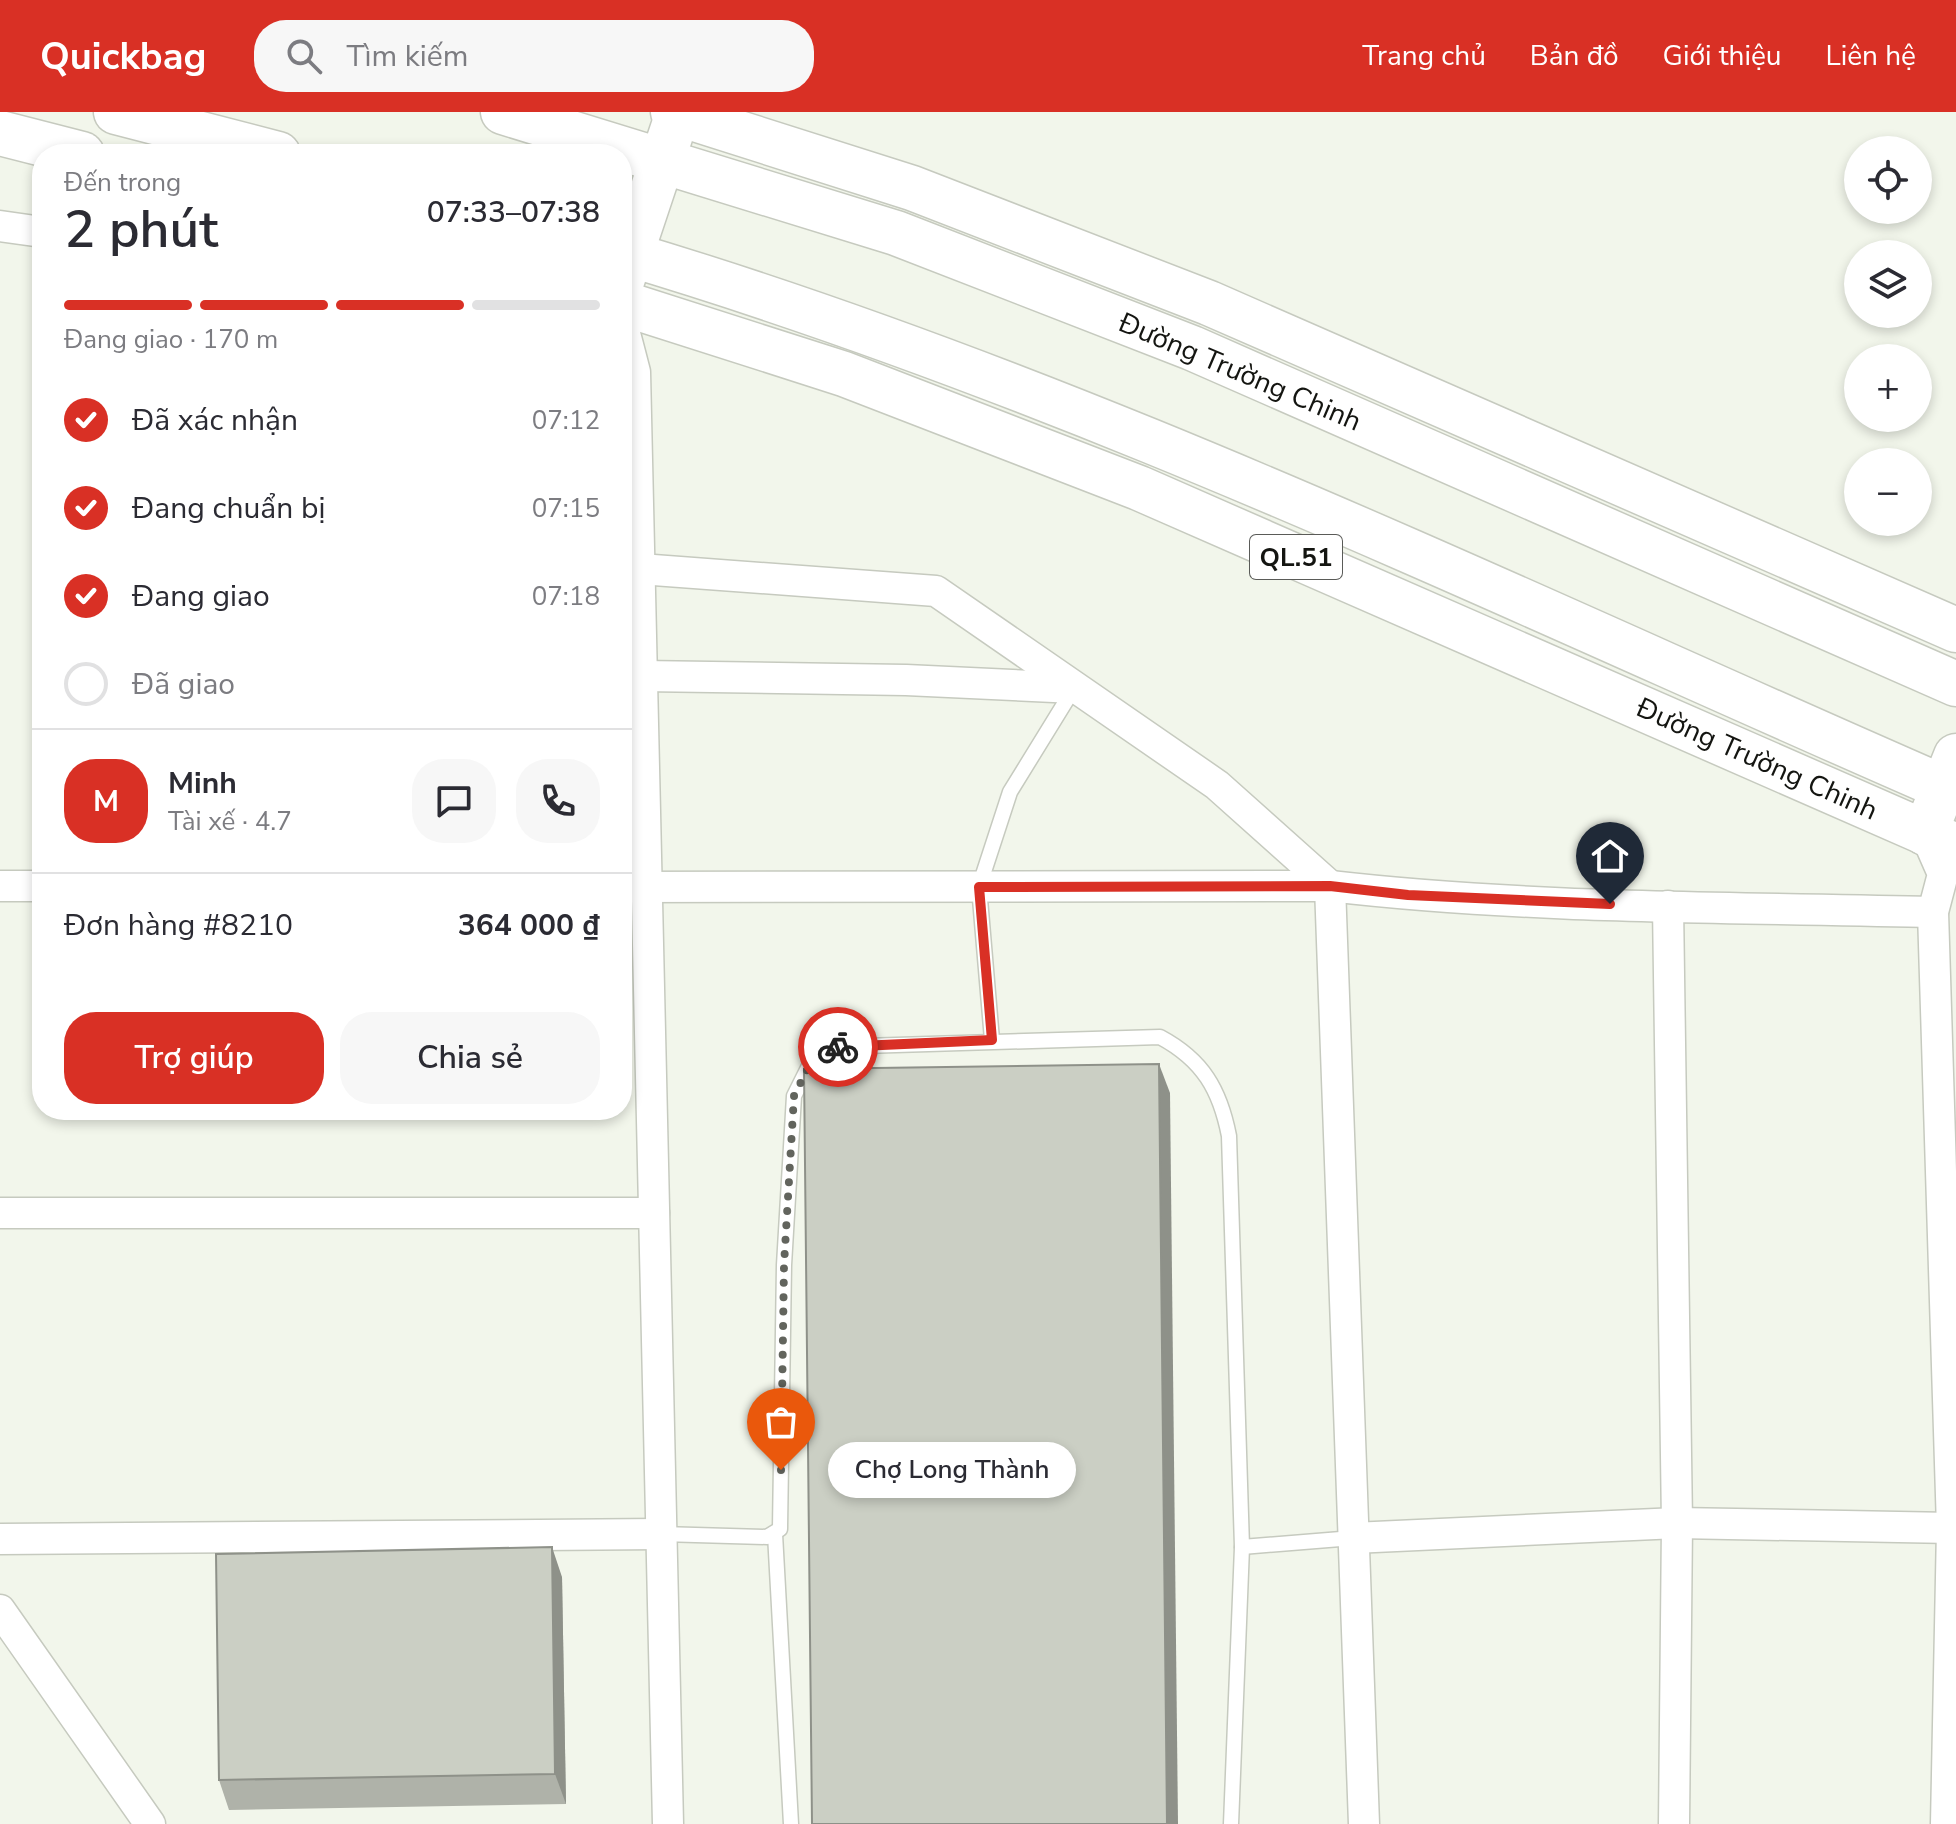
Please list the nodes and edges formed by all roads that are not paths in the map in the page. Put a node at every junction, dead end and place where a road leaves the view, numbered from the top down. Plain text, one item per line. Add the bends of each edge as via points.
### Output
1 (116, 112) edge
2 (503, 112) edge
3 (676, 112) edge
4 (0, 133) edge
5 (43, 144) edge
6 (239, 144) edge
7 (610, 144) edge
8 (632, 151) edge
9 (663, 160) junction
10 (0, 226) edge
11 (32, 231) edge
12 (632, 243) edge
13 (632, 264) edge
14 (632, 306) edge
15 (632, 425) edge
16 (640, 569) junction
17 (1956, 630) edge
18 (642, 676) junction
19 (1956, 684) edge
20 (1075, 688) junction
21 (1952, 779) edge
22 (1940, 839) edge
23 (0, 886) edge
24 (32, 886) edge
25 (1330, 886) junction
26 (634, 887) edge
27 (979, 887) junction
28 (1668, 906) junction
29 (1933, 912) junction
30 (992, 1040) junction
31 (0, 1213) edge
32 (654, 1213) junction
33 (1950, 1276) edge
34 (1677, 1523) junction
35 (1952, 1528) junction
36 (661, 1534) junction
37 (775, 1534) junction
38 (1353, 1538) junction
39 (0, 1539) edge
40 (1242, 1547) junction
41 (0, 1610) edge
42 (1952, 1701) edge
43 (150, 1824) edge
44 (668, 1824) edge
45 (791, 1824) edge
46 (1231, 1824) edge
47 (1364, 1824) edge
48 (1674, 1824) edge
49 (1946, 1824) edge

1 - 6 main road
2 - 7 main road, Đường Trường Chinh
3 - 9 main road
3 - 17 main road, Đường Trường Chinh via 912,188 1209,303
4 - 5 main road
8 - 9 main road, Đường Trường Chinh
9 - 12 main road
9 - 19 main road, Đường Trường Chinh via 896,233 1192,348
10 - 11 street
13 - 21 main road, Đường Trường Chinh / QL.51 via 861,327 1156,442
14 - 22 main road, Đường Trường Chinh / QL.51 via 844,374 1139,488
15 - 16 street
16 - 18 street
16 - 20 street via 936,591
18 - 20 street
18 - 26 street
20 - 25 street via 1217,785
20 - 27 lane via 1010,792
21 - 22 main road
22 - 29 street via 1943,874
23 - 24 street
25 - 27 street
25 - 28 street via 1408,895
25 - 38 street
26 - 27 street
26 - 32 street
27 - 30 lane
28 - 29 street
28 - 34 street
29 - 33 street
30 - 37 lane via 831,1047 813,1058 802,1076 794,1096 784,1265 780,1529
30 - 40 lane via 1160,1037 1187,1051 1223,1105 1229,1136
31 - 32 street
32 - 36 street
33 - 35 street
34 - 35 street
34 - 38 street
34 - 48 street
35 - 42 street
36 - 37 lane
36 - 39 street
36 - 44 street
37 - 45 lane
38 - 40 lane
38 - 47 street
40 - 46 lane
41 - 43 street
42 - 49 street

